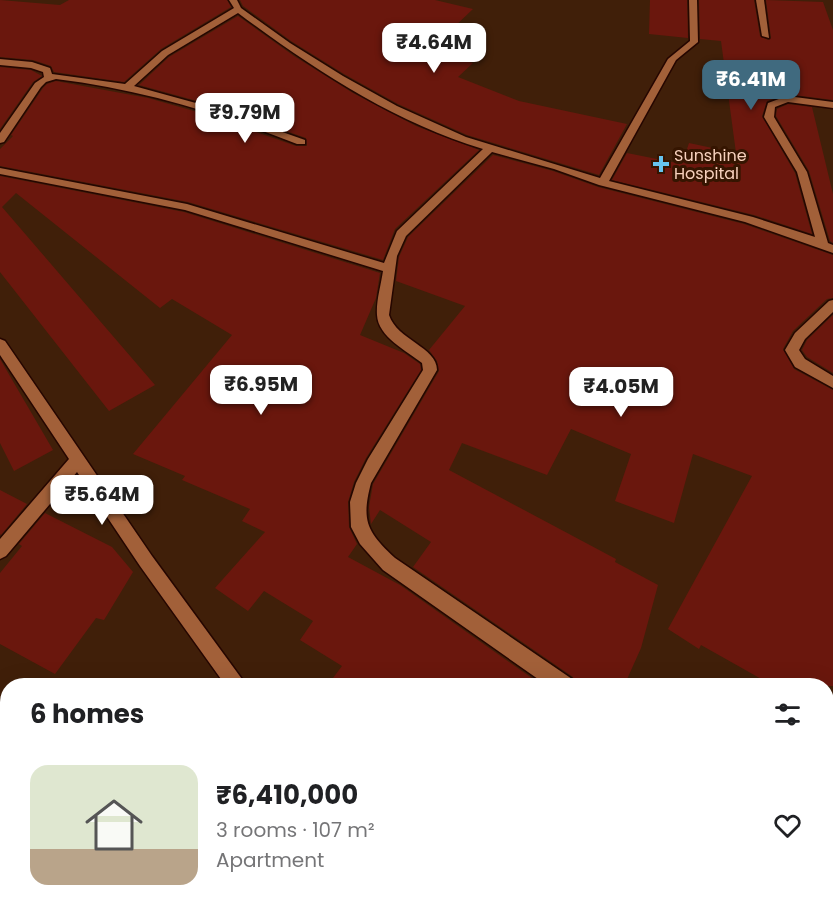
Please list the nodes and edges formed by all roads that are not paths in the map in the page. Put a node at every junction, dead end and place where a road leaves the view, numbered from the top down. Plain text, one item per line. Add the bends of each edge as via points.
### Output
1 (693, 0) edge
2 (760, 0) edge
3 (235, 4) edge
4 (766, 36) dead end
5 (0, 62) edge
6 (49, 78) junction
7 (126, 88) junction
8 (833, 105) edge
9 (0, 141) edge
10 (301, 142) dead end
11 (489, 149) junction
12 (0, 171) edge
13 (603, 183) junction
14 (828, 247) edge
15 (389, 269) junction
16 (833, 304) edge
17 (0, 344) edge
18 (833, 383) edge
19 (78, 460) junction
20 (0, 551) edge
21 (232, 678) edge
22 (553, 678) edge

1 - 13 street via 694,42 672,58
2 - 4 street
3 - 7 street via 165,53
3 - 11 street via 299,54 387,104
5 - 6 street via 32,65 47,70
6 - 7 street
6 - 9 street via 38,85
7 - 10 street via 236,118
8 - 14 street via 787,99 771,105 769,117 802,172
11 - 13 street via 557,166
11 - 15 street via 401,234 393,248
12 - 15 street via 187,207
13 - 14 street via 760,224
15 - 22 street via 383,315 386,328 427,359 430,370 370,469 358,499 358,522 369,544 389,564
16 - 18 street via 800,336 792,350 800,363
17 - 19 street
19 - 20 street
19 - 21 street

